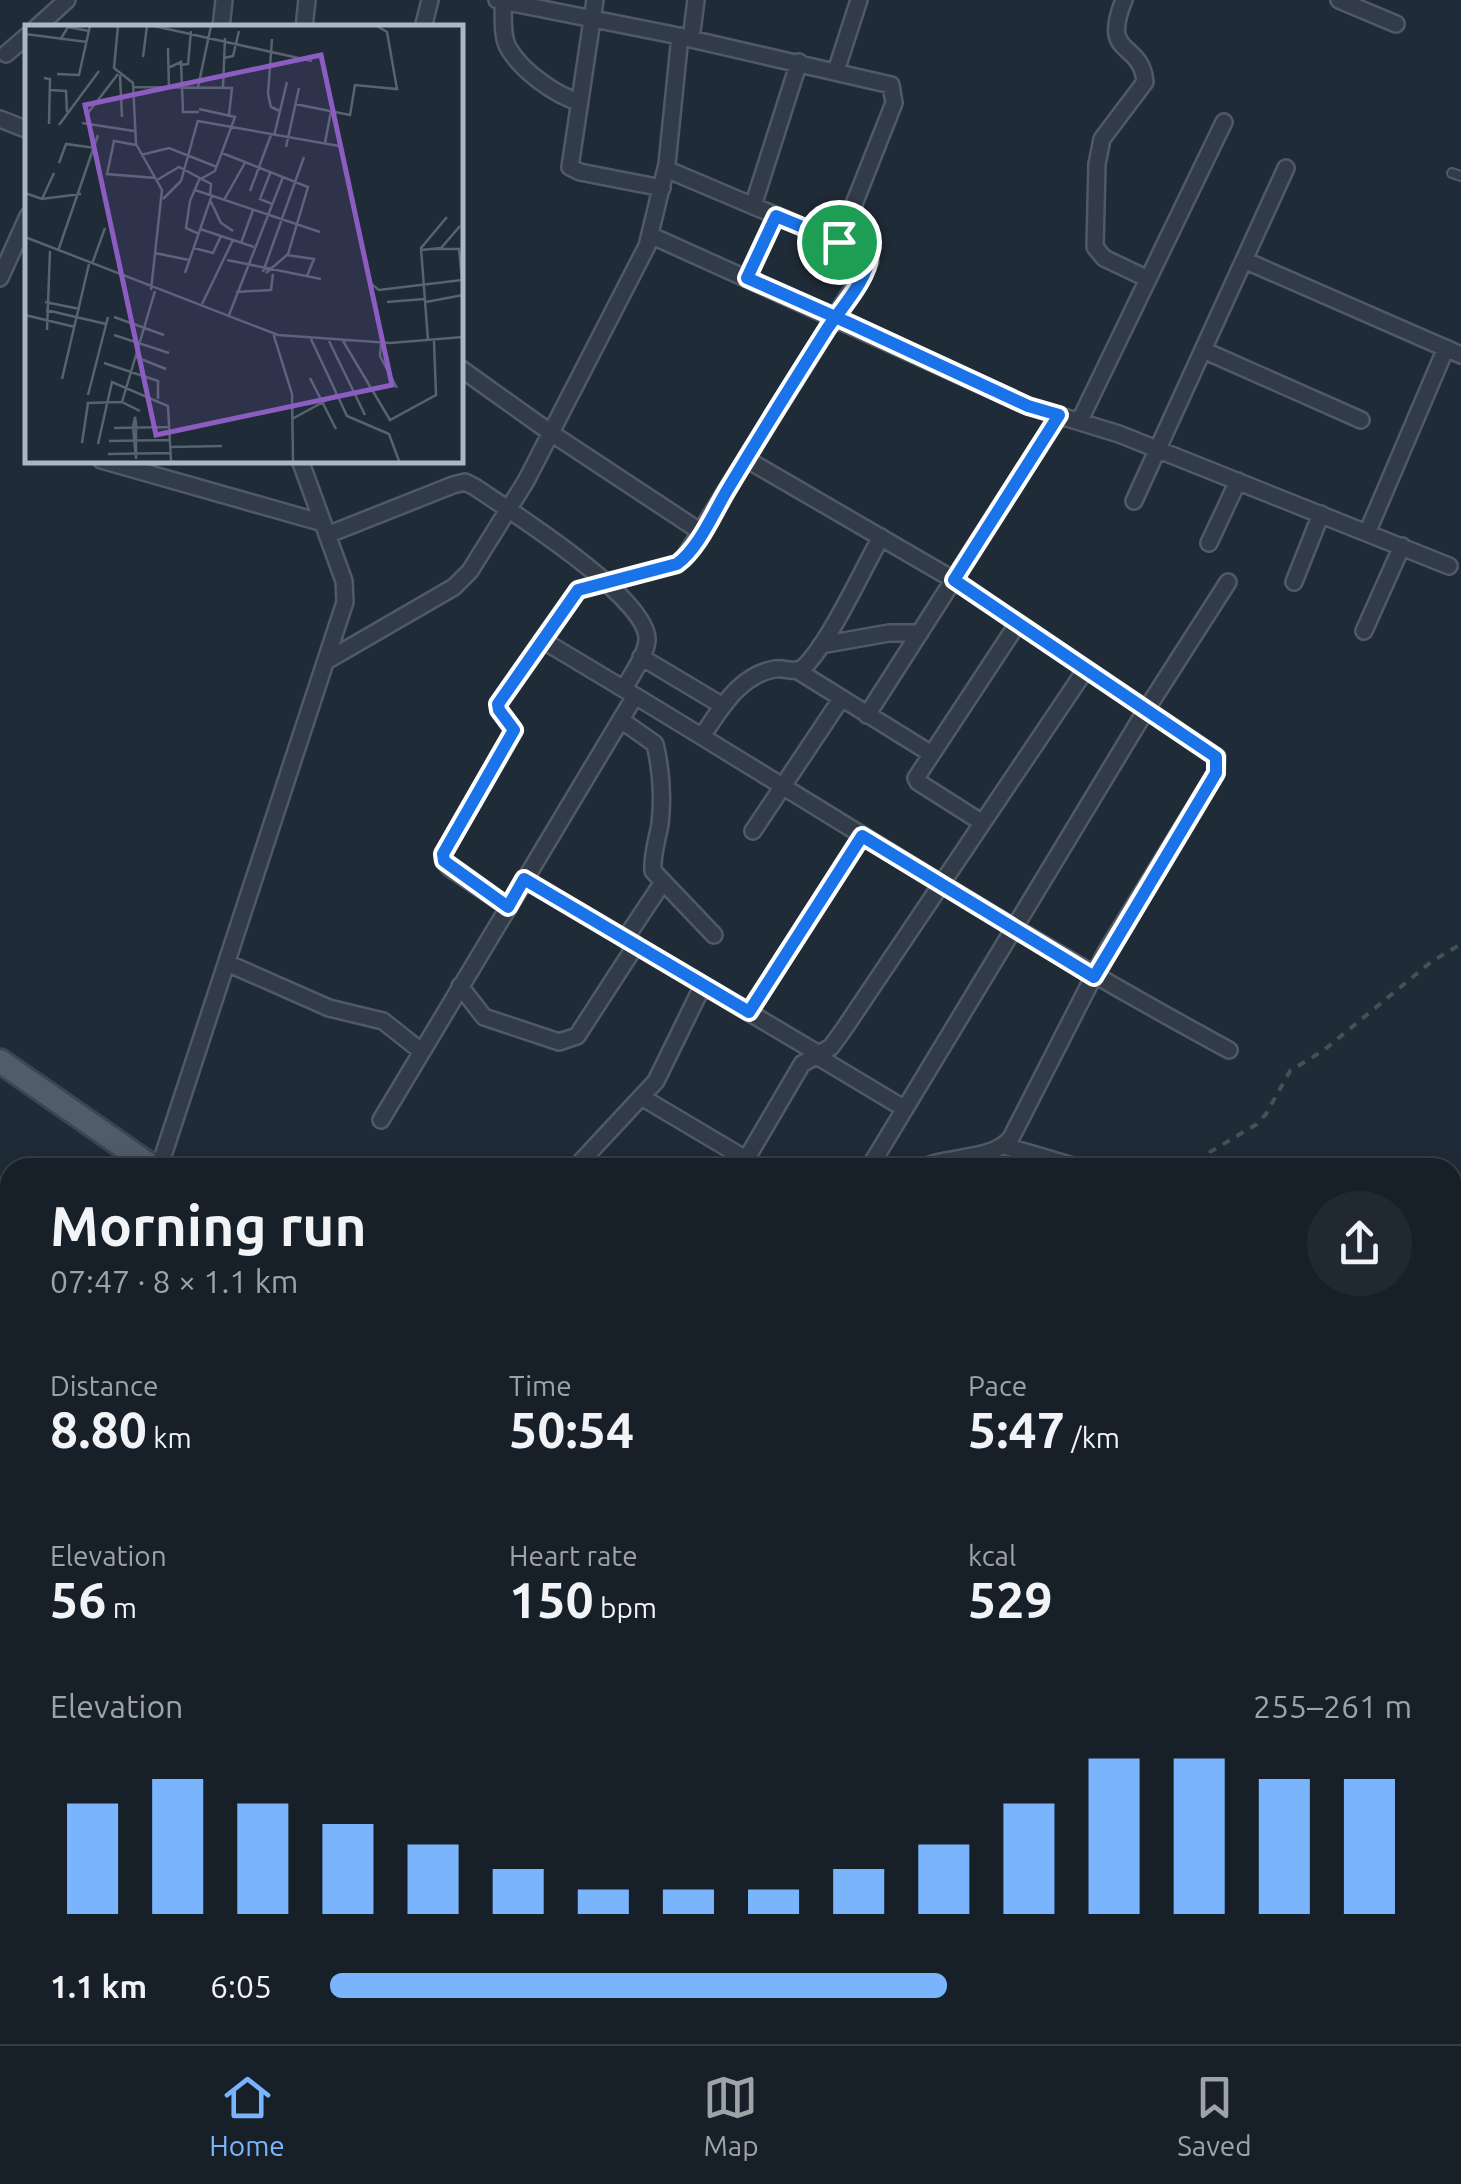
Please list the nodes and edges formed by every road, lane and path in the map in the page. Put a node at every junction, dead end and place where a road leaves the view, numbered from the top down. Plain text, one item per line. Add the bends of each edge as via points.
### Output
1 (67, 0) edge
2 (224, 0) edge
3 (307, 0) edge
4 (430, 0) edge
5 (596, 0) edge
6 (696, 0) edge
7 (859, 0) edge
8 (1124, 0) edge
9 (1340, 0) edge
10 (508, 1) edge
11 (592, 18) junction
12 (1396, 24) dead end
13 (39, 25) edge
14 (220, 25) edge
15 (304, 25) edge
16 (424, 25) edge
17 (25, 37) edge
18 (685, 37) junction
19 (6, 54) dead end
20 (799, 62) junction
21 (836, 70) junction
22 (578, 102) junction
23 (0, 119) edge
24 (1224, 122) dead end
25 (25, 129) edge
26 (1286, 168) dead end
27 (666, 169) junction
28 (662, 188) junction
29 (753, 206) junction
30 (776, 216) junction
31 (25, 222) edge
32 (650, 236) junction
33 (839, 242) junction
34 (1244, 260) junction
35 (1, 272) edge
36 (747, 278) junction
37 (1148, 279) junction
38 (835, 317) junction
39 (1203, 350) junction
40 (1454, 352) edge
41 (462, 369) edge
42 (1059, 415) junction
43 (1080, 420) junction
44 (1361, 420) dead end
45 (551, 433) junction
46 (1158, 449) junction
47 (746, 458) junction
48 (107, 462) edge
49 (301, 462) edge
50 (1238, 481) junction
51 (1134, 501) dead end
52 (508, 510) junction
53 (1321, 514) junction
54 (325, 529) junction
55 (702, 532) junction
56 (1367, 533) junction
57 (880, 537) junction
58 (1209, 544) dead end
59 (1402, 546) junction
60 (1450, 566) dead end
61 (607, 580) junction
62 (954, 580) junction
63 (1228, 582) dead end
64 (1294, 582) dead end
65 (1018, 624) junction
66 (1364, 631) dead end
67 (920, 633) junction
68 (542, 640) junction
69 (821, 644) junction
70 (640, 657) junction
71 (328, 660) junction
72 (798, 670) junction
73 (1086, 670) junction
74 (630, 692) junction
75 (842, 699) junction
76 (723, 706) junction
77 (1146, 710) junction
78 (868, 715) junction
79 (621, 720) junction
80 (702, 736) junction
81 (930, 753) junction
82 (785, 788) junction
83 (981, 822) junction
84 (753, 832) dead end
85 (862, 836) junction
86 (524, 879) junction
87 (663, 882) junction
88 (939, 885) junction
89 (508, 907) junction
90 (1014, 930) junction
91 (714, 935) dead end
92 (631, 942) junction
93 (1461, 944) edge
94 (226, 963) junction
95 (1094, 977) junction
96 (702, 985) junction
97 (460, 986) junction
98 (749, 1012) junction
99 (421, 1050) junction
100 (1229, 1050) dead end
101 (817, 1054) junction
102 (0, 1061) edge
103 (0, 1072) edge
104 (643, 1098) junction
105 (905, 1109) junction
106 (381, 1120) dead end
107 (1005, 1146) junction
108 (125, 1158) edge
109 (142, 1158) edge
110 (160, 1158) edge
111 (583, 1158) edge
112 (735, 1158) edge
113 (746, 1158) edge
114 (875, 1158) edge
115 (948, 1158) edge
116 (1046, 1158) edge
117 (1208, 1158) edge

1 - 13 street
2 - 14 street
3 - 15 street
4 - 16 street
5 - 11 street
6 - 18 street
7 - 21 street
8 - 37 street via 1115,35 1145,82 1102,139 1095,247
9 - 12 street
10 - 11 street
10 - 22 street via 508,50 548,89
11 - 18 street
11 - 22 street
17 - 19 street
18 - 20 street
18 - 27 street
20 - 21 street
20 - 29 street
21 - 33 street via 884,81 895,93
22 - 28 street via 570,167
23 - 25 street
24 - 37 street
26 - 34 street
27 - 28 street
27 - 29 street
28 - 32 street
29 - 30 street
30 - 33 street
30 - 36 street
31 - 35 street
32 - 36 street
32 - 45 street
33 - 38 street via 870,261
34 - 39 street
34 - 40 street
36 - 38 street
37 - 43 street
38 - 42 street
38 - 47 street
39 - 44 street
39 - 46 street
40 - 56 street
41 - 45 street
42 - 43 street
42 - 62 street
43 - 46 street
45 - 52 street
45 - 55 street
46 - 50 street
46 - 51 street
47 - 55 street
47 - 57 street
48 - 54 street
49 - 54 street
50 - 53 street
50 - 58 street
52 - 54 street via 465,482
52 - 61 street
52 - 71 street via 454,587
53 - 56 street
53 - 64 street
54 - 71 street via 345,602
55 - 61 street via 677,564
56 - 59 street
57 - 62 street
57 - 69 street
59 - 60 street
59 - 66 street
61 - 68 street via 578,590
61 - 70 street via 646,630
62 - 65 street
62 - 67 street
63 - 77 street
65 - 73 street
65 - 81 street
67 - 69 street
67 - 78 street
68 - 74 street
68 - 89 street via 498,704 514,730 443,854 450,868
69 - 72 street
70 - 74 street
70 - 76 street
71 - 94 street
72 - 75 street
72 - 76 street via 772,670 736,688
73 - 77 street
73 - 83 street
74 - 79 street
74 - 80 street
75 - 78 street
75 - 82 street
76 - 80 street
77 - 90 street
77 - 95 street via 1216,757 1218,765
78 - 81 street
79 - 86 street
79 - 87 street via 656,744 660,810 652,857
80 - 82 street
81 - 83 street via 918,782
82 - 84 street
82 - 85 street
83 - 88 street
85 - 88 street
85 - 98 street
86 - 89 street
86 - 92 street
87 - 91 street
87 - 92 street
88 - 90 street
88 - 101 street via 844,1029
89 - 97 street
90 - 95 street
90 - 105 street
92 - 96 street
92 - 97 street via 569,1041 484,1017
93 - 117 path via 1290,1071 1257,1124
94 - 99 street via 329,1008 382,1021
94 - 110 street
95 - 100 street
95 - 107 street
96 - 98 street
96 - 104 street
97 - 99 street
98 - 101 street
99 - 106 street
101 - 105 street
101 - 113 street via 802,1064
102 - 109 main road
103 - 108 main road
104 - 111 street
104 - 112 street
105 - 114 street
107 - 115 street
107 - 116 street

